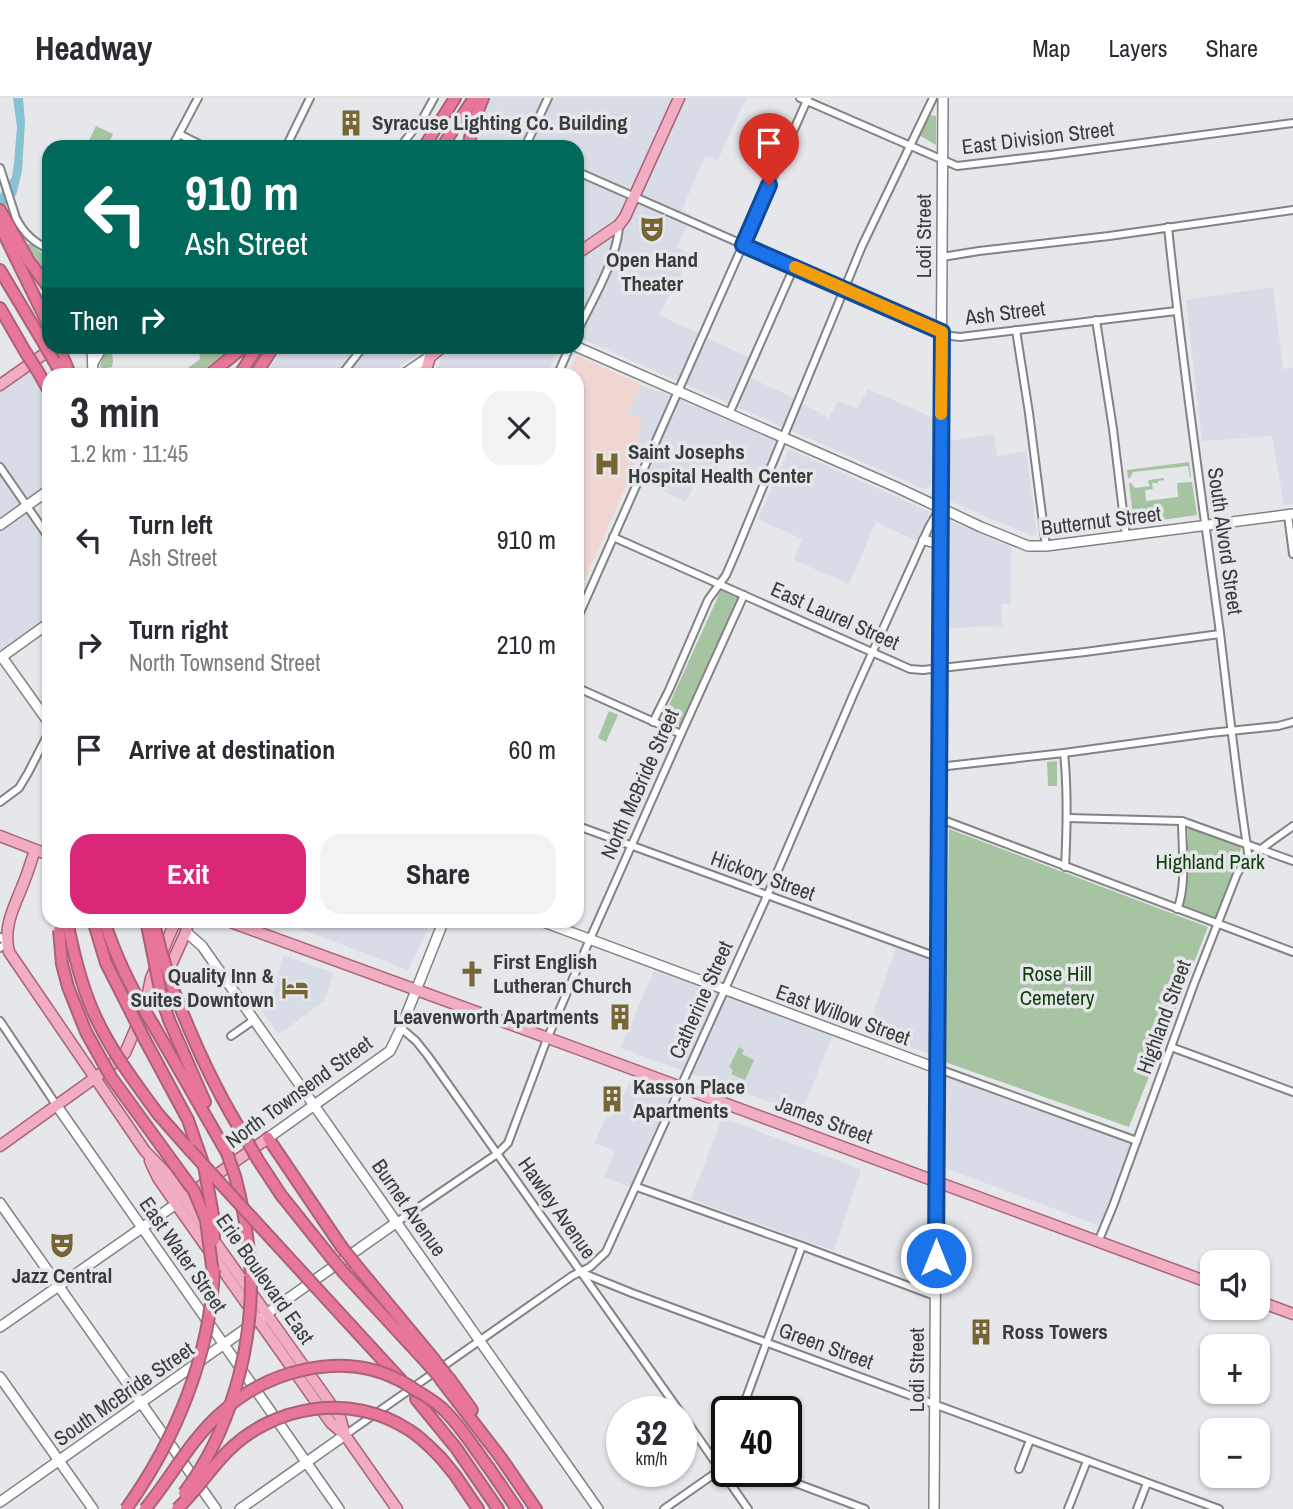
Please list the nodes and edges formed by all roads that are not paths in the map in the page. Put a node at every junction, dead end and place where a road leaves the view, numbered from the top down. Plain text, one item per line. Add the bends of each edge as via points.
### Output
1 (198, 98) edge
2 (310, 98) edge
3 (434, 98) edge
4 (455, 98) edge
5 (474, 98) edge
6 (483, 98) edge
7 (548, 98) edge
8 (679, 98) edge
9 (933, 98) edge
10 (943, 98) edge
11 (805, 99) edge
12 (1293, 123) edge
13 (178, 134) junction
14 (175, 140) edge
15 (190, 140) edge
16 (289, 140) edge
17 (406, 140) edge
18 (428, 140) edge
19 (447, 140) edge
20 (470, 140) edge
21 (529, 140) edge
22 (910, 145) junction
23 (942, 159) junction
24 (0, 168) edge
25 (584, 175) edge
26 (634, 198) junction
27 (0, 210) edge
28 (1293, 210) edge
29 (619, 225) junction
30 (1168, 227) junction
31 (6, 232) edge
32 (743, 245) junction
33 (42, 246) edge
34 (584, 249) edge
35 (942, 257) junction
36 (794, 267) junction
37 (0, 270) edge
38 (42, 279) edge
39 (844, 289) junction
40 (0, 308) edge
41 (42, 311) edge
42 (1176, 311) junction
43 (0, 317) edge
44 (584, 317) edge
45 (1096, 320) junction
46 (1016, 330) junction
47 (942, 332) junction
48 (15, 334) junction
49 (42, 340) edge
50 (584, 350) edge
51 (54, 354) edge
52 (236, 354) edge
53 (238, 354) edge
54 (358, 354) edge
55 (429, 354) edge
56 (218, 368) edge
57 (228, 368) edge
58 (347, 368) edge
59 (411, 368) edge
60 (42, 379) edge
61 (0, 385) edge
62 (677, 391) junction
63 (729, 414) junction
64 (783, 437) junction
65 (0, 467) edge
66 (42, 495) edge
67 (27, 506) junction
68 (940, 508) junction
69 (1291, 515) edge
70 (0, 525) edge
71 (1205, 526) junction
72 (42, 528) edge
73 (1126, 536) junction
74 (613, 537) junction
75 (923, 540) junction
76 (940, 544) junction
77 (1046, 546) junction
78 (1293, 554) edge
79 (720, 584) junction
80 (744, 595) junction
81 (584, 603) edge
82 (42, 629) edge
83 (1220, 634) junction
84 (872, 652) junction
85 (1, 657) edge
86 (939, 668) junction
87 (584, 691) edge
88 (42, 713) edge
89 (653, 722) junction
90 (1291, 725) edge
91 (1231, 731) junction
92 (681, 734) junction
93 (42, 745) edge
94 (1064, 754) junction
95 (938, 767) junction
96 (0, 802) edge
97 (939, 818) junction
98 (1067, 818) junction
99 (1182, 821) junction
100 (1293, 826) edge
101 (584, 828) edge
102 (0, 836) edge
103 (1247, 844) junction
104 (631, 846) junction
105 (35, 850) junction
106 (1262, 850) junction
107 (42, 852) edge
108 (1249, 859) junction
109 (1293, 861) edge
110 (1065, 867) junction
111 (767, 896) junction
112 (1177, 909) junction
113 (1217, 924) junction
114 (58, 928) edge
115 (59, 928) edge
116 (69, 928) edge
117 (95, 928) edge
118 (107, 928) edge
119 (148, 928) edge
120 (155, 928) edge
121 (162, 928) edge
122 (173, 928) edge
123 (187, 928) edge
124 (247, 928) edge
125 (441, 928) edge
126 (560, 928) edge
127 (186, 932) junction
128 (590, 939) junction
129 (2, 943) edge
130 (1293, 952) edge
131 (937, 957) junction
132 (174, 982) junction
133 (725, 989) junction
134 (415, 990) junction
135 (145, 1007) junction
136 (254, 1020) junction
137 (0, 1021) edge
138 (401, 1028) junction
139 (231, 1036) dead end
140 (547, 1039) junction
141 (1171, 1047) junction
142 (936, 1068) junction
143 (94, 1079) junction
144 (681, 1088) junction
145 (1293, 1092) edge
146 (315, 1105) junction
147 (57, 1106) junction
148 (158, 1114) junction
149 (268, 1138) junction
150 (1137, 1141) junction
151 (0, 1146) edge
152 (227, 1153) junction
153 (497, 1154) junction
154 (936, 1182) junction
155 (636, 1187) junction
156 (180, 1201) junction
157 (0, 1203) edge
158 (397, 1222) junction
159 (142, 1227) junction
160 (1098, 1242) junction
161 (802, 1246) junction
162 (580, 1272) junction
163 (214, 1274) junction
164 (1200, 1279) edge
165 (59, 1286) junction
166 (935, 1296) junction
167 (1270, 1305) edge
168 (1293, 1314) edge
169 (263, 1317) junction
170 (0, 1327) edge
171 (480, 1339) junction
172 (767, 1343) junction
173 (224, 1345) junction
174 (430, 1360) junction
175 (0, 1377) edge
176 (668, 1396) edge
177 (747, 1396) edge
178 (142, 1403) junction
179 (935, 1404) junction
180 (697, 1434) edge
181 (345, 1435) junction
182 (1030, 1440) junction
183 (711, 1452) edge
184 (59, 1461) junction
185 (1087, 1461) junction
186 (306, 1462) junction
187 (1020, 1469) dead end
188 (711, 1476) edge
189 (1147, 1483) junction
190 (802, 1485) edge
191 (735, 1487) edge
192 (0, 1502) edge
193 (93, 1509) edge
194 (126, 1509) edge
195 (145, 1509) edge
196 (175, 1509) edge
197 (216, 1509) edge
198 (240, 1509) edge
199 (339, 1509) edge
200 (397, 1509) edge
201 (478, 1509) edge
202 (498, 1509) edge
203 (517, 1509) edge
204 (536, 1509) edge
205 (598, 1509) edge
206 (664, 1509) edge
207 (748, 1509) edge
208 (865, 1509) edge
209 (934, 1509) edge
210 (1068, 1509) edge
211 (1137, 1509) edge
212 (1219, 1509) edge

1 - 13 street
2 - 16 street
3 - 17 street
4 - 18 highway
5 - 19 highway
6 - 20 highway
7 - 21 street
8 - 26 main road
9 - 22 street, North McBride Street
10 - 23 street, Lodi Street
11 - 22 street, East Division Street
11 - 32 street
12 - 23 street, East Division Street via 973,165 957,166
13 - 14 street
13 - 15 street
22 - 23 street, East Division Street
22 - 39 street, North McBride Street
23 - 35 street, Lodi Street
24 - 33 street via 20,225
25 - 26 street, Ash Street
26 - 29 main road
26 - 32 street, Ash Street
27 - 31 highway
28 - 30 street
29 - 34 main road
29 - 44 street via 617,242
30 - 35 street
30 - 42 street, South Alvord Street
31 - 38 highway
31 - 41 highway
32 - 36 street, Ash Street
32 - 62 street
35 - 47 street, Lodi Street
36 - 39 street, Ash Street
36 - 63 street
37 - 49 highway, bridge
39 - 47 street, Ash Street
39 - 64 street, North McBride Street
40 - 48 highway
42 - 45 street, Ash Street
42 - 71 street, South Alvord Street
43 - 48 highway
45 - 46 street, Ash Street
45 - 73 street
46 - 47 street, Ash Street via 960,337
46 - 77 street
47 - 68 street, Lodi Street
48 - 60 highway, bridge
50 - 62 street, Butternut Street
51 - 61 main road
52 - 56 highway
53 - 57 highway
54 - 58 street
55 - 59 street
62 - 63 street, Butternut Street
62 - 74 street
63 - 64 street, Butternut Street
64 - 68 street, Butternut Street
64 - 79 street, North McBride Street
65 - 67 street
66 - 67 street
67 - 70 street
67 - 72 street
68 - 75 street, Catherine Street
68 - 76 street, Lodi Street
68 - 77 street, Butternut Street via 1028,546
69 - 71 street, Butternut Street
69 - 78 street
71 - 73 street, Butternut Street
71 - 83 street, South Alvord Street
73 - 77 street, Butternut Street
74 - 79 street, East Laurel Street
74 - 81 street
75 - 76 street
75 - 84 street, Catherine Street
76 - 86 street, Lodi Street
79 - 80 street, East Laurel Street
79 - 89 street, North McBride Street via 708,600
80 - 84 street, East Laurel Street
80 - 92 street, North McBride Street
82 - 85 street
83 - 86 street, East Laurel Street
83 - 91 street, South Alvord Street
84 - 86 street, East Laurel Street via 910,668
84 - 111 street, Catherine Street
85 - 88 street
86 - 95 street, Lodi Street
87 - 89 street
89 - 92 street
90 - 91 street
91 - 94 street
91 - 103 street, South Alvord Street
92 - 104 street, North McBride Street
93 - 96 street via 19,788
94 - 95 street
94 - 98 street
95 - 97 street, Lodi Street
97 - 110 street
97 - 131 street, Lodi Street
98 - 99 street
98 - 110 street
99 - 103 street
99 - 112 street via 1182,885
100 - 106 street, Highland Street
101 - 104 street, Hickory Street
102 - 105 main road
103 - 106 street
103 - 108 street, South Alvord Street
104 - 111 street, Hickory Street
104 - 128 street, North McBride Street
105 - 107 main road
105 - 129 main road
106 - 108 street, Highland Street
106 - 109 street
108 - 113 street, Highland Street via 1237,874
110 - 112 street
111 - 131 street, Hickory Street
111 - 133 street, Catherine Street
112 - 113 street
113 - 130 street
113 - 141 street, Highland Street
114 - 163 highway, bridge via 68,987 86,1032 111,1077 194,1191 206,1220
115 - 148 highway, bridge via 85,1012 109,1054
116 - 148 highway, bridge via 77,967 101,1027
117 - 163 highway, bridge via 106,962 188,1120 204,1166 214,1227
118 - 152 highway, bridge via 130,986
119 - 152 highway, bridge via 169,1020
120 - 132 highway, bridge
121 - 132 highway
122 - 135 main road via 151,978
123 - 127 main road
124 - 134 main road, James Street
125 - 134 street, North Townsend Street
126 - 128 street, East Willow Street
127 - 135 main road via 170,969
127 - 136 street, Burnet Avenue via 202,946
128 - 133 street, East Willow Street
128 - 140 street, North McBride Street
129 - 143 main road, Erie Boulevard East
131 - 142 street, Lodi Street
132 - 174 highway, bridge via 183,1017 258,1160 344,1273
133 - 142 street, East Willow Street
133 - 144 street, Catherine Street
134 - 138 street, North Townsend Street
134 - 140 main road, James Street
135 - 143 main road via 125,1053
136 - 139 street
136 - 146 street, Burnet Avenue
137 - 147 street, East Water Street
138 - 146 street, North Townsend Street via 390,1051
138 - 153 street, Hawley Avenue via 428,1056
140 - 144 main road, James Street
140 - 153 street, North McBride Street via 512,1135
141 - 145 street
141 - 150 street, Highland Street
142 - 150 street, East Willow Street
142 - 154 street, Lodi Street
143 - 147 main road
143 - 156 main road, Erie Boulevard East via 145,1150 158,1178
144 - 154 main road, James Street
144 - 155 street, Catherine Street
146 - 149 street, North Townsend Street
146 - 158 street, Burnet Avenue
147 - 151 main road
147 - 159 street, East Water Street
148 - 202 highway, bridge via 401,1380
149 - 156 main road, North Townsend Street
149 - 174 highway, bridge via 341,1246
150 - 160 street, Highland Street
152 - 196 highway, bridge via 249,1241 249,1318 225,1419
153 - 158 street, North McBride Street
153 - 162 street, Hawley Avenue
154 - 160 main road, James Street
154 - 166 street, Lodi Street
155 - 161 street
155 - 162 street, Catherine Street via 606,1252
156 - 159 street
156 - 169 main road, Erie Boulevard East
157 - 165 street
158 - 169 street, North McBride Street
158 - 171 street, Burnet Avenue
159 - 165 street
159 - 173 street, East Water Street
160 - 164 main road, James Street
161 - 166 street
161 - 172 street
162 - 171 street, Catherine Street
162 - 172 street, Green Street
162 - 176 street, Hawley Avenue
163 - 194 highway, bridge via 209,1320 187,1395 150,1475
165 - 170 street
165 - 178 street
166 - 179 street, Lodi Street
167 - 168 main road
169 - 173 street, South McBride Street
169 - 181 main road, Erie Boulevard East via 340,1417
171 - 181 street, Catherine Street
171 - 205 street, Burnet Avenue
172 - 177 street
172 - 179 street, Green Street
173 - 178 street, South McBride Street
173 - 186 street, East Water Street
174 - 204 highway, bridge
175 - 184 street
178 - 184 street, South McBride Street
178 - 197 street
179 - 182 street, Green Street
179 - 209 street, Lodi Street
180 - 183 street, Hawley Avenue
181 - 186 street
181 - 200 main road, Erie Boulevard East
182 - 185 street, Green Street
182 - 187 street
184 - 192 street, South McBride Street
184 - 193 street
185 - 189 street, Green Street
185 - 210 street
186 - 198 street
186 - 199 street, East Water Street
188 - 206 street
189 - 211 street
189 - 212 street, Green Street
190 - 208 street
191 - 207 street, Hawley Avenue
195 - 203 highway, bridge via 206,1427 237,1399 294,1372 352,1366 398,1380 445,1411
196 - 201 highway, bridge via 227,1452 278,1417 307,1410 350,1409 380,1415 408,1429 441,1458

